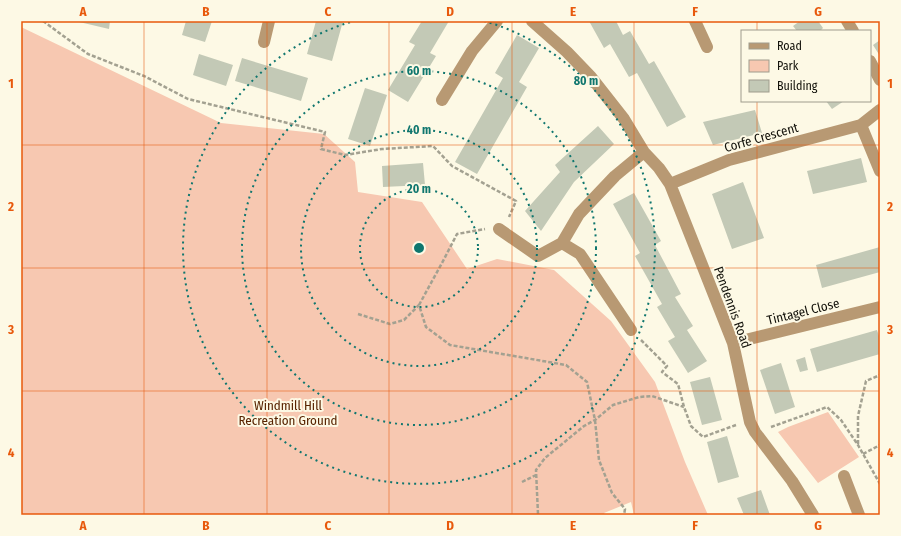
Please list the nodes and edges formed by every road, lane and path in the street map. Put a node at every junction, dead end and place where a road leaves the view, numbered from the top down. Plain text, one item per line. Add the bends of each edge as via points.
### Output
1 (43, 21) edge
2 (269, 21) edge
3 (497, 21) edge
4 (532, 21) edge
5 (695, 21) edge
6 (847, 21) edge
7 (852, 30) edge
8 (264, 42) dead end
9 (707, 47) dead end
10 (871, 63) edge
11 (880, 80) edge
12 (442, 100) dead end
13 (880, 110) edge
14 (861, 125) junction
15 (644, 152) junction
16 (880, 171) edge
17 (670, 184) junction
18 (499, 229) junction
19 (562, 244) junction
20 (419, 305) junction
21 (880, 307) edge
22 (358, 314) dead end
23 (632, 330) joint
24 (733, 343) junction
25 (880, 375) edge
26 (684, 407) junction
27 (595, 420) junction
28 (753, 427) junction
29 (858, 445) junction
30 (880, 445) edge
31 (863, 454) junction
32 (536, 475) junction
33 (844, 476) dead end
34 (522, 482) dead end
35 (880, 484) edge
36 (538, 514) edge
37 (624, 515) edge
38 (813, 515) edge
39 (859, 515) edge

1 - 18 path via 88,54 144,76 188,99 325,132 321,149 345,155 382,149 434,146 452,166 516,201
2 - 8 street
3 - 12 street via 472,51
4 - 15 street, Pendennis Road via 591,77 624,120
5 - 9 street
6 - 7 street
10 - 11 street
13 - 14 street, Corfe Crescent
14 - 16 street
14 - 17 street, Corfe Crescent via 729,160
15 - 17 street, Pendennis Road
15 - 19 street via 615,176 579,214
17 - 24 street, Pendennis Road
18 - 19 street via 538,256
18 - 20 path via 477,229 457,234
19 - 23 street via 580,254
20 - 22 path via 404,320 390,324
20 - 27 path via 426,326 450,345 566,365 587,382
21 - 24 street, Tintagel Close
23 - 26 path via 667,366 662,372 678,384
24 - 28 street, Pendennis Road
25 - 29 path via 866,381 858,416
26 - 27 path via 652,396 639,397 613,405
26 - 28 path via 691,426 703,437
27 - 32 path via 545,458 536,470
27 - 37 path via 599,460 612,493 625,509
28 - 29 path via 827,407 841,420
28 - 38 street, Pendennis Road
29 - 31 path
30 - 31 path
31 - 35 path
32 - 34 path
32 - 36 path
33 - 39 street

